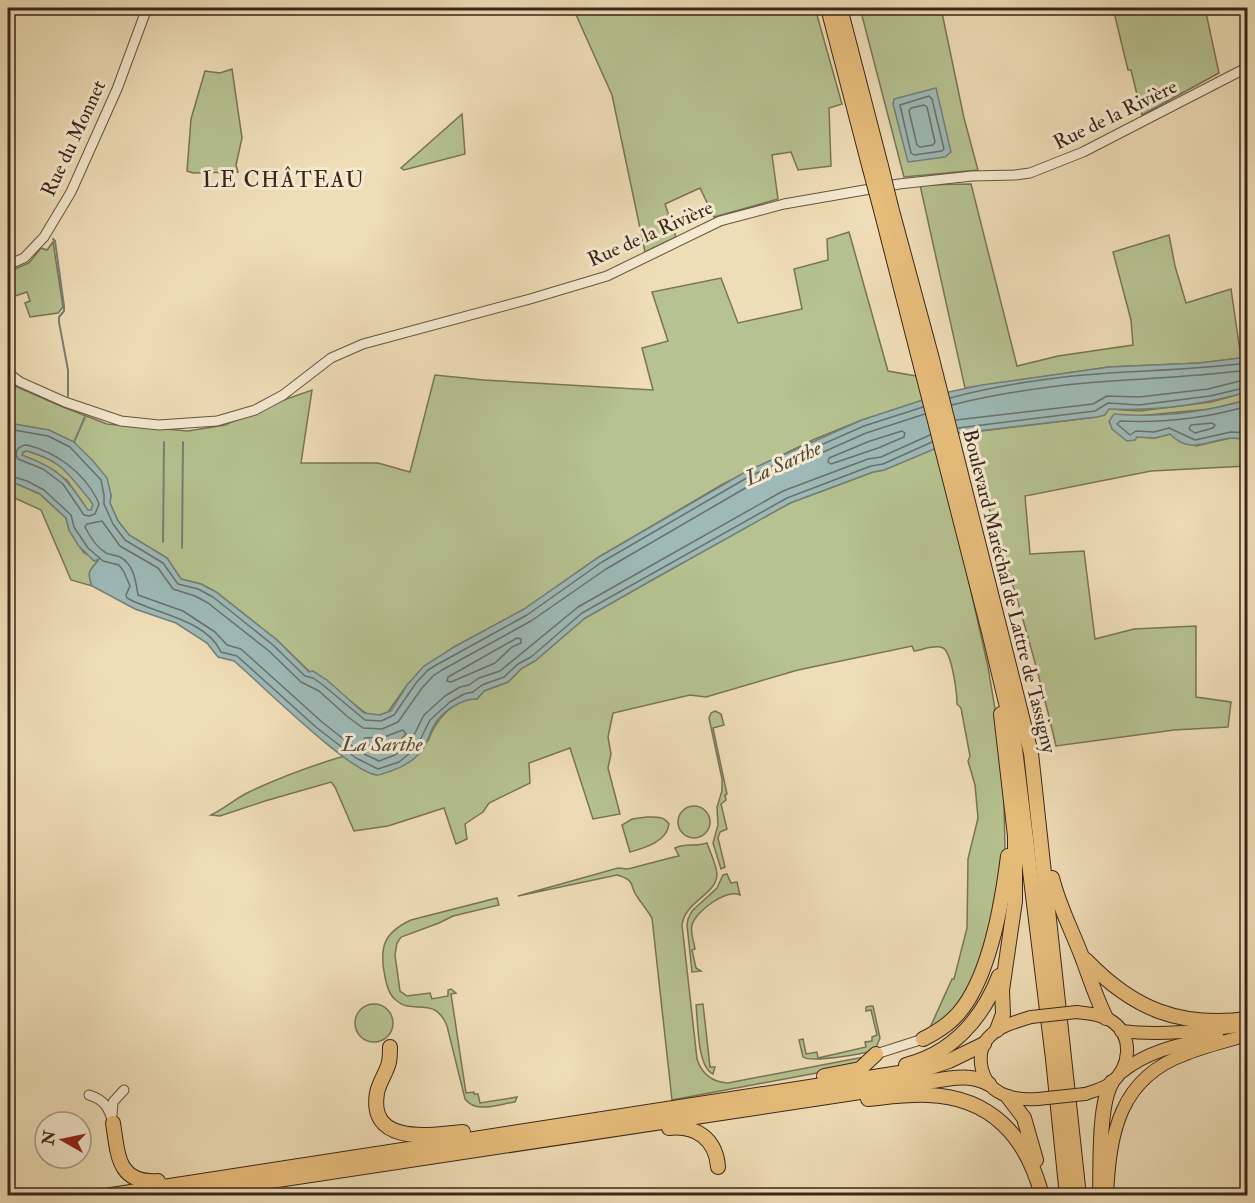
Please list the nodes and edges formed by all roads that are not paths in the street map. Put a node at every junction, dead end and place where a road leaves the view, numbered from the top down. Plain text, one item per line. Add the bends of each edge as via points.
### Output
1 (147, 8) edge
2 (828, 8) edge
3 (840, 8) edge
4 (1248, 67) edge
5 (875, 167) junction
6 (8, 265) edge
7 (8, 373) edge
8 (957, 483) junction
9 (989, 632) junction
10 (1011, 791) junction
11 (1039, 815) junction
12 (1081, 954) junction
13 (1005, 963) junction
14 (1106, 1018) junction
15 (1248, 1019) edge
16 (1248, 1024) edge
17 (998, 1030) junction
18 (1121, 1031) junction
19 (1248, 1034) edge
20 (923, 1039) joint
21 (984, 1044) junction
22 (390, 1047) dead end
23 (876, 1054) joint
24 (1117, 1077) junction
25 (830, 1083) junction
26 (989, 1084) junction
27 (790, 1089) junction
28 (124, 1090) dead end
29 (89, 1095) dead end
30 (1008, 1097) junction
31 (696, 1118) junction
32 (599, 1119) junction
33 (113, 1123) junction
34 (619, 1129) junction
35 (718, 1167) dead end
36 (282, 1169) junction
37 (105, 1196) edge
38 (173, 1196) edge
39 (1044, 1196) edge
40 (1067, 1196) edge
41 (1079, 1196) edge
42 (1100, 1196) edge
43 (1107, 1196) edge

1 - 6 street, Rue du Monnet via 117,89 71,192 44,237 24,258
2 - 5 highway, Boulevard Maréchal de Lattre de Tassigny
3 - 5 highway, Boulevard Maréchal de Lattre de Tassigny
4 - 7 street, Rue de la Rivière via 1083,152 1030,173 899,184 738,214 607,276 363,344 332,358 283,395 255,410 217,421 159,425 121,421 65,402
5 - 8 highway, Boulevard Maréchal de Lattre de Tassigny, bridge
8 - 9 highway, Boulevard Maréchal de Lattre de Tassigny
8 - 11 highway, Boulevard Maréchal de Lattre de Tassigny via 1031,753
9 - 10 highway
9 - 40 highway, Boulevard Maréchal de Lattre de Tassigny via 1013,732
10 - 13 highway via 1015,901
10 - 20 highway via 1003,896 984,969 956,1016
11 - 12 highway via 1045,820 1050,869 1059,904
11 - 41 highway, Boulevard Maréchal de Lattre de Tassigny
12 - 14 highway
12 - 15 highway via 1117,989 1162,1013 1202,1021
13 - 17 highway via 1003,1014
13 - 25 highway via 983,1009 959,1038 915,1063 834,1077
14 - 17 main road, bridge via 1077,1012 1031,1017
14 - 18 main road
16 - 18 main road via 1191,1032
17 - 21 main road
18 - 24 main road via 1127,1051
19 - 24 main road via 1176,1045 1128,1066
19 - 43 main road via 1176,1058 1154,1071 1137,1088 1115,1128
20 - 23 street
21 - 25 highway via 925,1069
21 - 26 main road via 982,1066
22 - 32 highway via 376,1099 382,1119 398,1132 419,1136
23 - 27 highway via 860,1069 804,1080
24 - 30 main road, bridge via 1085,1094 1038,1100
24 - 42 highway via 1108,1089 1103,1122
25 - 27 highway
26 - 30 main road
26 - 31 highway via 970,1077 946,1078
27 - 32 highway
28 - 33 street via 113,1102
29 - 33 street via 105,1103
30 - 39 highway via 1024,1118
31 - 34 highway
31 - 39 highway via 893,1096 952,1097 994,1115 1014,1134
32 - 36 highway
33 - 36 highway via 121,1164 130,1176 143,1181
34 - 35 highway via 634,1132 680,1127 697,1131 715,1150
34 - 38 highway
36 - 37 highway

